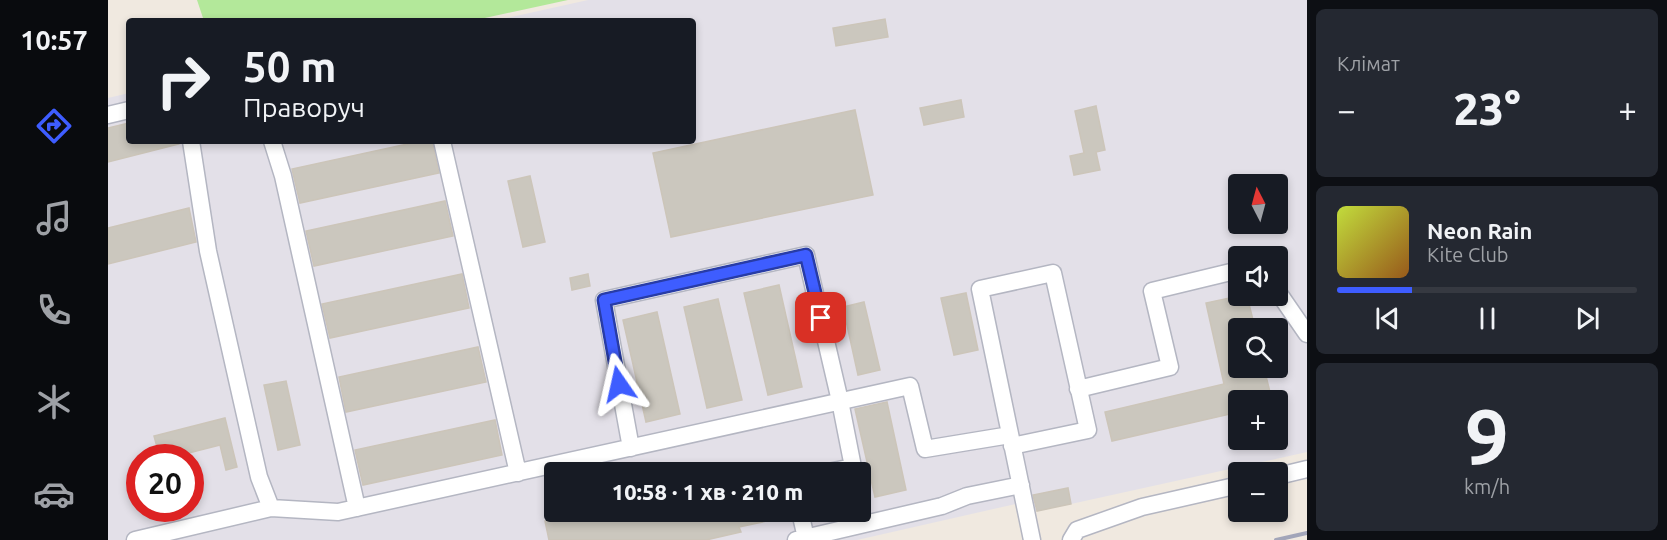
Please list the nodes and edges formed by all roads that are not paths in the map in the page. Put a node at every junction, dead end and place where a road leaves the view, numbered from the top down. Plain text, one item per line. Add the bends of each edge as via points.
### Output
1 (126, 111) edge
2 (108, 115) edge
3 (190, 144) edge
4 (274, 144) edge
5 (442, 144) edge
6 (1228, 273) edge
7 (1288, 306) edge
8 (1307, 334) edge
9 (1078, 388) junction
10 (840, 401) junction
11 (1011, 441) junction
12 (631, 448) junction
13 (852, 462) edge
14 (1307, 469) edge
15 (518, 473) junction
16 (1288, 474) edge
17 (1021, 484) junction
18 (1228, 487) edge
19 (271, 508) junction
20 (357, 508) junction
21 (800, 522) edge
22 (198, 533) edge
23 (1074, 535) edge
24 (801, 539) edge
25 (135, 540) edge
26 (1032, 540) edge

1 - 2 street
3 - 19 street via 208,251 259,477
4 - 20 street
5 - 15 street
6 - 9 street via 1152,291 1170,367
7 - 8 street
9 - 11 street via 1088,430
9 - 11 street via 1053,273 980,289
10 - 11 street via 910,386 925,449
10 - 12 street
10 - 12 street via 806,255 615,297 604,300
10 - 13 street
11 - 17 street
12 - 15 street
14 - 16 street
15 - 20 street
17 - 24 street
17 - 26 street
18 - 23 street via 1142,507
19 - 20 street via 338,512
19 - 22 street
21 - 24 street
22 - 25 street

